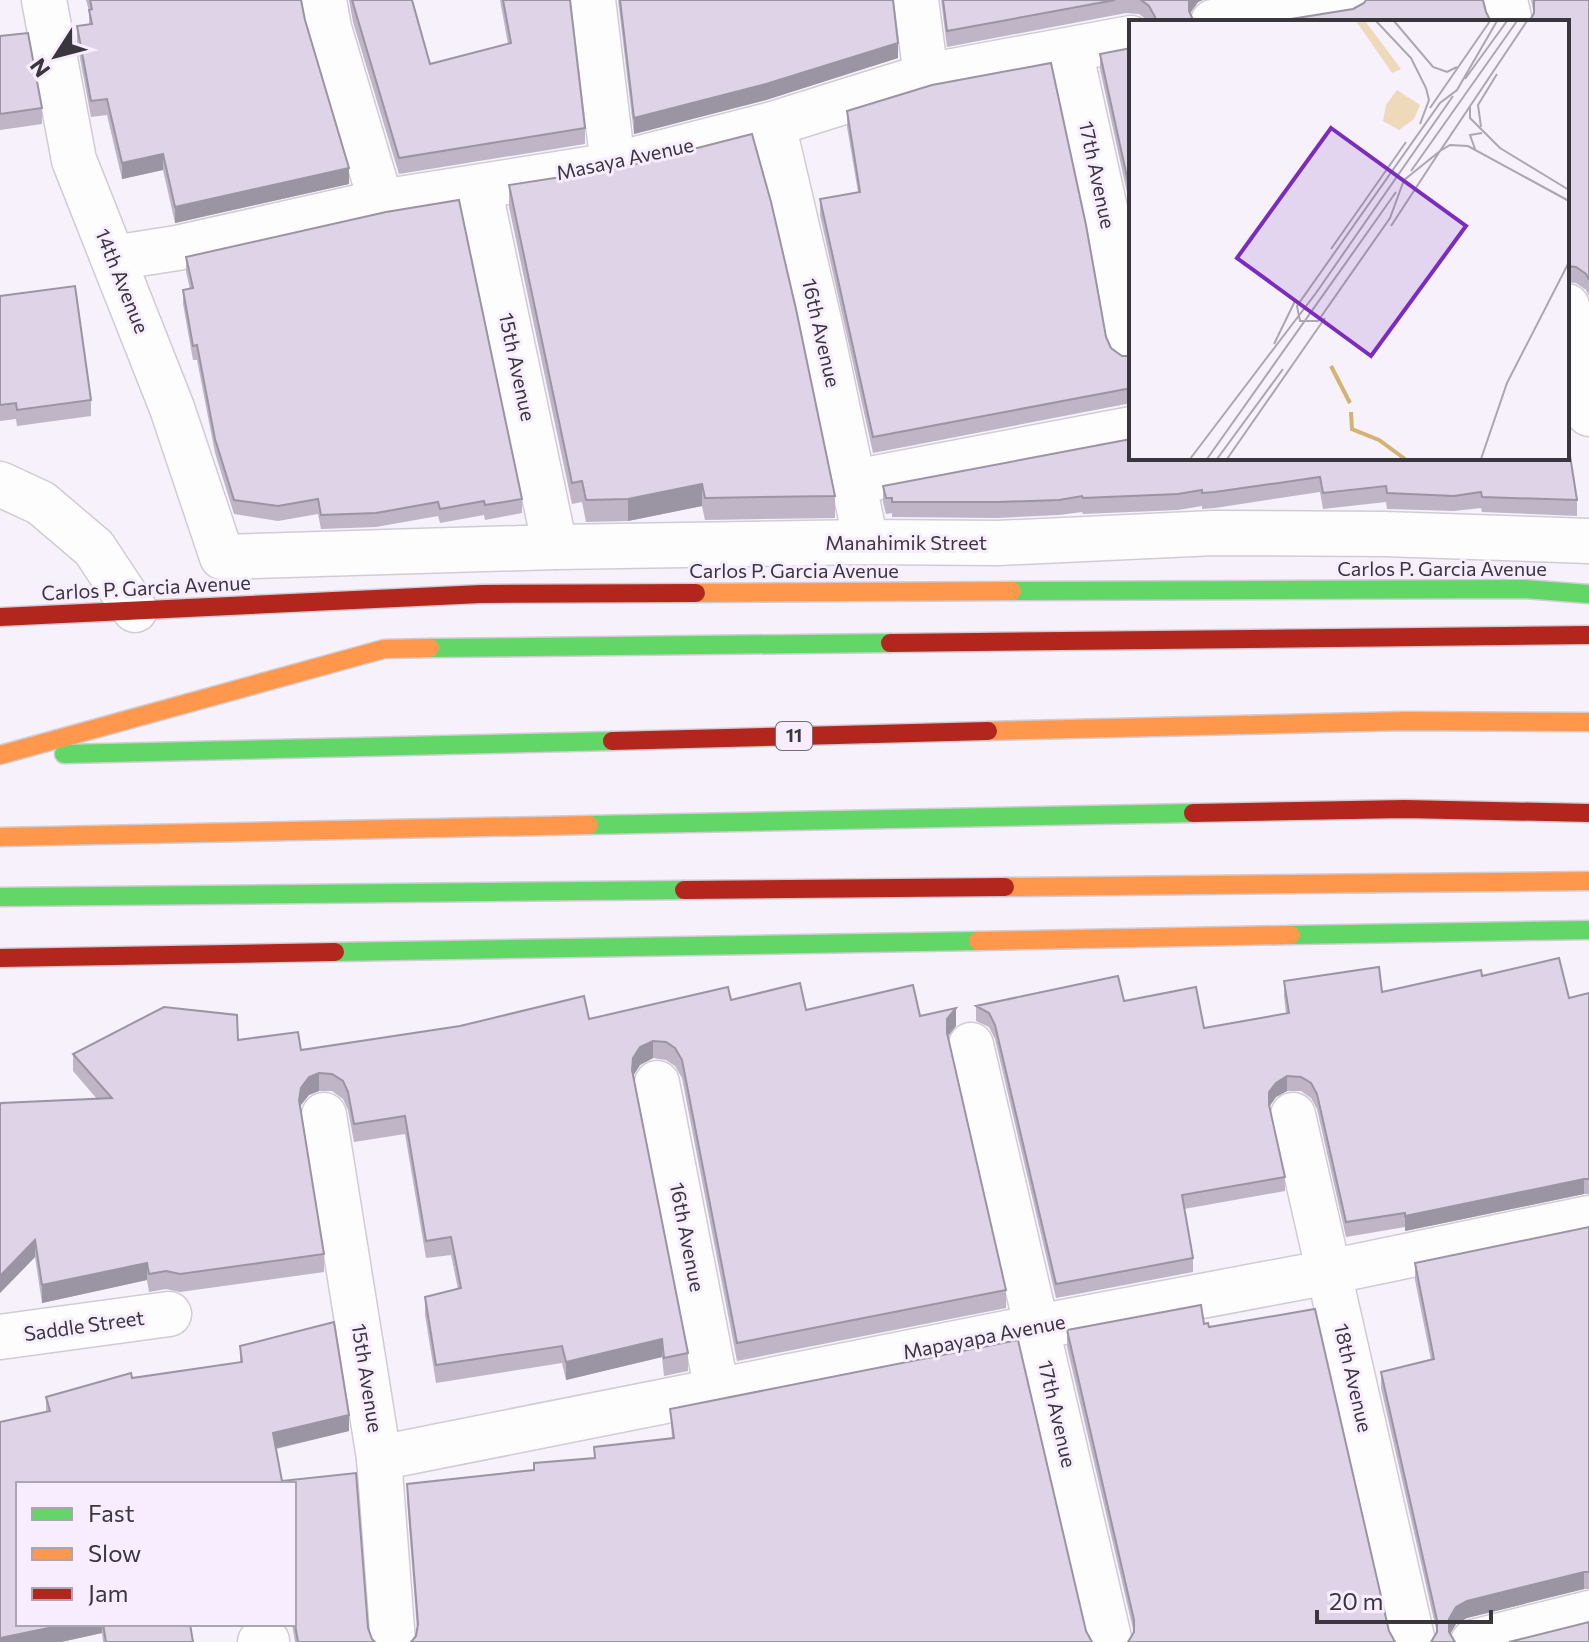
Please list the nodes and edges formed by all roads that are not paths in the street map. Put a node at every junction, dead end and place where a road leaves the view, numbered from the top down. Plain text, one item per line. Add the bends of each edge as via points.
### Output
1 (44, 0) edge
2 (324, 0) edge
3 (593, 0) edge
4 (916, 0) edge
5 (1348, 0) edge
6 (1505, 0) edge
7 (1217, 14) edge
8 (1510, 20) edge
9 (1129, 38) edge
10 (1070, 50) junction
11 (926, 76) junction
12 (773, 124) junction
13 (613, 165) junction
14 (479, 187) junction
15 (381, 202) junction
16 (113, 258) junction
17 (1569, 332) edge
18 (1129, 337) edge
19 (1589, 414) edge
20 (1129, 429) edge
21 (854, 482) junction
22 (0, 484) edge
23 (1589, 541) edge
24 (866, 542) junction
25 (555, 547) junction
26 (222, 557) joint
27 (1589, 594) edge
28 (135, 610) junction
29 (0, 617) edge
30 (1589, 635) edge
31 (1589, 722) edge
32 (0, 755) edge
33 (1589, 813) edge
34 (0, 837) edge
35 (1589, 881) edge
36 (0, 897) edge
37 (1589, 930) edge
38 (0, 958) edge
39 (971, 1045) dead end
40 (657, 1083) dead end
41 (324, 1115) dead end
42 (1293, 1115) dead end
43 (1589, 1218) edge
44 (1329, 1272) junction
45 (169, 1314) dead end
46 (1037, 1327) junction
47 (0, 1337) edge
48 (717, 1391) junction
49 (379, 1458) junction
50 (1589, 1613) edge
51 (393, 1642) edge
52 (1110, 1642) edge
53 (1413, 1642) edge
54 (1473, 1642) edge

1 - 16 street, 14th Avenue via 74,160
2 - 15 street
3 - 13 street
4 - 11 street
5 - 7 street
6 - 8 street
9 - 10 street, Masaya Avenue
10 - 11 street, Masaya Avenue
10 - 18 street, 17th Avenue
11 - 12 street, Masaya Avenue
12 - 13 street, Masaya Avenue
12 - 21 street, 16th Avenue
13 - 14 street, Masaya Avenue
14 - 15 street, Masaya Avenue
14 - 25 street, 15th Avenue
15 - 16 street, Masaya Avenue
16 - 26 street, 14th Avenue via 172,408
17 - 19 street
20 - 21 street
21 - 24 street, 16th Avenue
22 - 28 street via 41,503 94,548
23 - 24 street, Manahimik Street via 1301,532 998,543
24 - 25 street, Manahimik Street
25 - 26 street, Manahimik Street
27 - 28 main road, Carlos P. Garcia Avenue via 1524,589 496,594
28 - 29 main road, Carlos P. Garcia Avenue
30 - 32 main road via 384,649
31 - 32 main road, 11 via 1406,721
33 - 34 main road via 1389,809
35 - 36 main road
37 - 38 main road
39 - 46 street, 17th Avenue
40 - 48 street, 16th Avenue
41 - 49 street, 15th Avenue
42 - 44 street, 18th Avenue
43 - 44 street, Mapayapa Avenue
44 - 46 street, Mapayapa Avenue
44 - 53 street, 18th Avenue
45 - 47 street, Saddle Street
46 - 48 street, Mapayapa Avenue
46 - 52 street, 17th Avenue
48 - 49 street, Mapayapa Avenue
49 - 51 street, 15th Avenue
50 - 54 street

